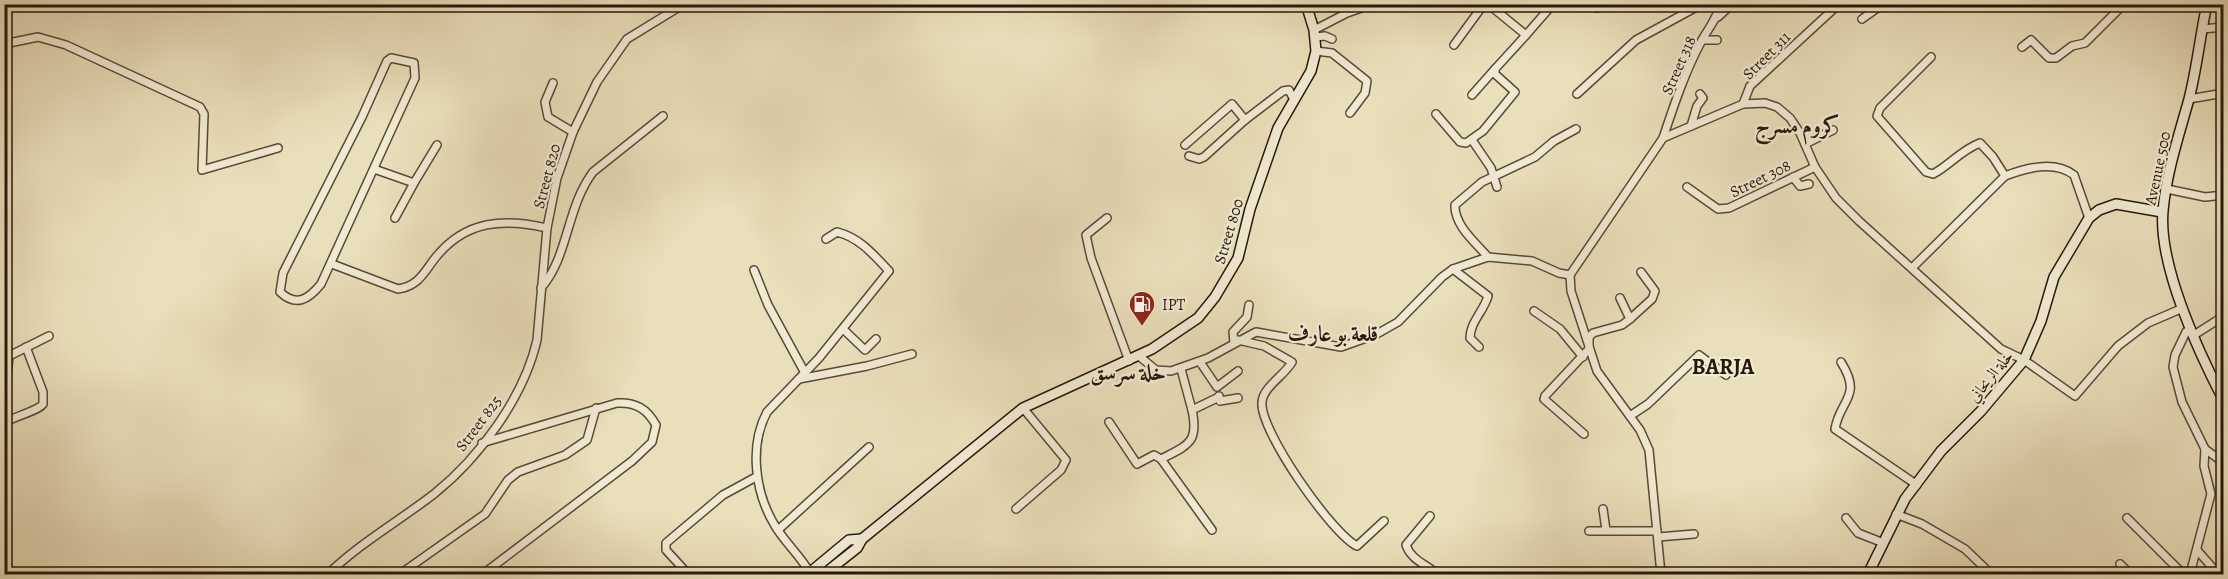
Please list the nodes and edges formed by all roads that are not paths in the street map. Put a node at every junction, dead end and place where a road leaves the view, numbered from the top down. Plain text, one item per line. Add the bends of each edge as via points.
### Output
1 (684, 4) edge
2 (1306, 4) edge
3 (1373, 4) edge
4 (1486, 4) edge
5 (1553, 4) edge
6 (1702, 4) edge
7 (1720, 4) edge
8 (1732, 4) edge
9 (1839, 4) edge
10 (1883, 4) edge
11 (2124, 4) edge
12 (2207, 4) edge
13 (1718, 17) junction
14 (1862, 19) dead end
15 (2223, 27) edge
16 (2202, 29) junction
17 (1314, 34) junction
18 (1526, 35) junction
19 (1332, 39) dead end
20 (1717, 39) dead end
21 (1702, 40) junction
22 (4, 44) edge
23 (1454, 45) dead end
24 (2022, 47) dead end
25 (1316, 51) junction
26 (1931, 57) dead end
27 (1495, 69) junction
28 (553, 83) dead end
29 (2223, 93) edge
30 (1577, 94) dead end
31 (1700, 94) dead end
32 (1472, 95) dead end
33 (2189, 99) junction
34 (1294, 100) junction
35 (1743, 104) junction
36 (1350, 113) dead end
37 (1436, 114) dead end
38 (663, 116) dead end
39 (1703, 119) junction
40 (1245, 120) junction
41 (1691, 126) junction
42 (1576, 129) dead end
43 (1833, 130) dead end
44 (1702, 131) dead end
45 (573, 132) junction
46 (1663, 138) junction
47 (1472, 140) junction
48 (1805, 144) junction
49 (437, 145) dead end
50 (1185, 145) dead end
51 (278, 148) dead end
52 (1189, 156) dead end
53 (1815, 166) junction
54 (374, 169) junction
55 (2005, 176) junction
56 (1793, 177) junction
57 (1494, 178) junction
58 (414, 183) junction
59 (1809, 184) dead end
60 (1497, 187) dead end
61 (1687, 187) dead end
62 (2167, 189) junction
63 (2223, 195) edge
64 (2162, 212) junction
65 (395, 218) dead end
66 (1107, 218) dead end
67 (2089, 218) junction
68 (547, 228) junction
69 (826, 239) dead end
70 (1488, 257) junction
71 (332, 264) junction
72 (1912, 268) junction
73 (1453, 269) junction
74 (754, 270) dead end
75 (1641, 272) dead end
76 (1570, 275) junction
77 (541, 288) junction
78 (1620, 298) dead end
79 (1249, 306) dead end
80 (2183, 308) junction
81 (1534, 311) dead end
82 (2223, 316) edge
83 (1630, 319) junction
84 (843, 329) junction
85 (2192, 332) junction
86 (50, 336) dead end
87 (876, 339) dead end
88 (1236, 342) junction
89 (27, 347) junction
90 (1479, 347) dead end
91 (1589, 350) junction
92 (912, 354) dead end
93 (1139, 356) junction
94 (1583, 357) junction
95 (2024, 360) junction
96 (1129, 361) junction
97 (1200, 362) junction
98 (1841, 362) dead end
99 (1181, 369) junction
100 (1238, 371) dead end
101 (805, 373) junction
102 (1726, 375) dead end
103 (799, 379) junction
104 (1217, 387) junction
105 (1219, 397) junction
106 (1239, 398) dead end
107 (2223, 401) edge
108 (5, 403) edge
109 (596, 408) junction
110 (1023, 408) junction
111 (1192, 410) junction
112 (1630, 416) junction
113 (1109, 422) dead end
114 (4, 423) edge
115 (1584, 434) dead end
116 (482, 443) junction
117 (869, 447) dead end
118 (2205, 449) junction
119 (1161, 459) junction
120 (2223, 463) edge
121 (756, 477) junction
122 (1917, 485) junction
123 (1016, 509) dead end
124 (1603, 509) dead end
125 (1896, 514) junction
126 (1430, 516) dead end
127 (1846, 518) dead end
128 (2127, 518) dead end
129 (1384, 521) dead end
130 (778, 530) junction
131 (1212, 530) dead end
132 (1606, 530) junction
133 (1589, 531) dead end
134 (1658, 534) junction
135 (1694, 534) dead end
136 (1881, 542) junction
137 (2197, 550) junction
138 (803, 560) junction
139 (2120, 564) dead end
140 (825, 572) edge
141 (328, 574) edge
142 (400, 574) edge
143 (483, 574) edge
144 (688, 574) edge
145 (810, 574) edge
146 (1437, 574) edge
147 (1661, 574) edge
148 (1868, 574) edge
149 (1991, 574) edge
150 (2130, 574) edge
151 (2183, 574) edge
152 (2190, 574) edge
153 (2218, 574) edge

1 - 45 street, Street 820 via 627,39 597,82
2 - 17 main road, Street 800
3 - 17 street via 1347,13
4 - 18 street
4 - 23 street
5 - 18 street
6 - 30 street via 1636,40
7 - 13 street, Street 318
8 - 13 street
9 - 35 street, Street 311 via 1750,86
10 - 14 street
11 - 24 street via 2092,37 2056,58 2049,58 2031,40
12 - 16 main road, Avenue 500
13 - 21 street, Street 318
15 - 16 street
16 - 33 main road, Avenue 500
17 - 19 street
17 - 25 main road, Street 800
18 - 27 street
20 - 21 street
21 - 46 street, Street 318
22 - 51 street via 38,37 66,45 200,107 204,114 202,170
25 - 34 main road, Street 800 via 1311,70
25 - 36 street via 1332,53 1367,81 1365,93
26 - 55 street via 1880,108 1878,116 1926,172 1933,174 1980,143
27 - 32 street
27 - 47 street via 1495,74 1515,92
28 - 45 street via 545,102 548,117
29 - 33 street
31 - 41 street via 1703,98
33 - 62 main road, Avenue 500
34 - 40 street via 1289,90 1283,91
34 - 93 main road, Street 800 via 1264,162 1229,278 1198,318
35 - 39 street
35 - 48 street via 1755,102 1777,107 1790,118
37 - 47 street via 1460,142
38 - 77 street via 593,172 575,202 554,273
39 - 41 street
39 - 44 street
40 - 50 street via 1232,104
40 - 52 street via 1204,157
41 - 46 street
42 - 57 street via 1535,157
43 - 48 street
45 - 68 street, Street 820 via 557,178
46 - 76 street, Street 318
47 - 57 street
48 - 53 street
49 - 58 street
53 - 56 street, Street 308
53 - 72 street via 1836,198
54 - 58 street
54 - 71 street
54 - 71 street via 415,78 416,66 407,60 387,61 283,273 280,292 293,301 305,299 321,284
55 - 67 street via 2037,167 2069,172 2074,175
55 - 72 street
56 - 59 street via 1800,186
56 - 61 street, Street 308 via 1741,203 1718,209
57 - 60 street
57 - 70 street via 1482,182 1455,205 1454,216
58 - 65 street
62 - 63 street via 2205,197
62 - 64 main road, Avenue 500
64 - 67 main road via 2116,204
64 - 80 main road, Avenue 500 via 2164,242
66 - 96 street via 1086,235
67 - 95 main road, خلة الريحاني via 2054,277 2042,321
68 - 71 street, Street 820 via 518,221 469,230 445,247 410,287 398,289
68 - 77 street, Street 825
69 - 84 street via 837,232 848,235 865,245 889,271
70 - 73 street
70 - 76 street via 1532,261
72 - 95 street via 2001,349
73 - 88 street via 1398,322 1357,343 1341,347 1262,332
73 - 90 street via 1488,296 1470,332 1470,338
74 - 101 street
75 - 83 street via 1655,291 1652,299
76 - 91 street
77 - 116 street, Street 825 via 540,325 533,357 513,397
78 - 83 street
79 - 88 street via 1247,317 1233,332
80 - 85 main road, Avenue 500
80 - 95 street via 2148,323 2118,346 2075,396
81 - 94 street via 1560,329
82 - 85 street
83 - 91 street via 1593,333
84 - 87 street via 865,350
84 - 101 street
85 - 107 main road, Avenue 500
85 - 118 street via 2175,355 2173,367 2182,402
86 - 89 street
88 - 97 street
88 - 129 street via 1264,346 1292,362 1261,405 1275,442 1319,506 1357,546
89 - 108 street via 9,356
89 - 114 street via 45,398 40,409 18,414
91 - 94 street
91 - 112 street via 1598,371
92 - 103 street
93 - 96 main road, Street 800
93 - 99 street via 1156,370
94 - 115 street via 1544,399
95 - 122 main road, خلة الريحاني via 1941,452
96 - 110 main road, Street 800
97 - 99 street
97 - 104 street
98 - 122 street via 1851,385 1835,429
99 - 111 street
100 - 104 street
101 - 103 street
102 - 112 street via 1699,355
103 - 121 street via 762,422
104 - 105 street
105 - 106 street via 1220,401
105 - 111 street
109 - 116 street
109 - 142 street via 587,440 565,454 518,472 485,514
109 - 143 street via 624,402 646,411 656,425 652,442
110 - 123 street via 1066,460 1061,470
110 - 140 main road, Street 800 via 862,539 849,540
111 - 119 street via 1196,432 1192,441
112 - 134 street via 1649,450
113 - 119 street via 1137,464 1154,455
116 - 141 street, Street 825 via 435,492
117 - 130 street
118 - 120 street
118 - 137 street via 2204,466 2211,494
119 - 131 street
121 - 130 street
121 - 144 street via 723,495 666,543 666,550
122 - 125 main road, خلة الريحاني
124 - 132 street
125 - 136 main road, خلة الريحاني
125 - 149 street via 1965,549
126 - 146 street via 1406,545 1420,563
127 - 136 street via 1858,533
128 - 151 street
130 - 138 street
132 - 133 street
132 - 134 street
134 - 135 street
134 - 147 street
136 - 148 main road, خلة الريحاني
137 - 152 street
137 - 153 street
138 - 140 street
138 - 145 street
139 - 150 street
140 - 145 main road, Street 800

